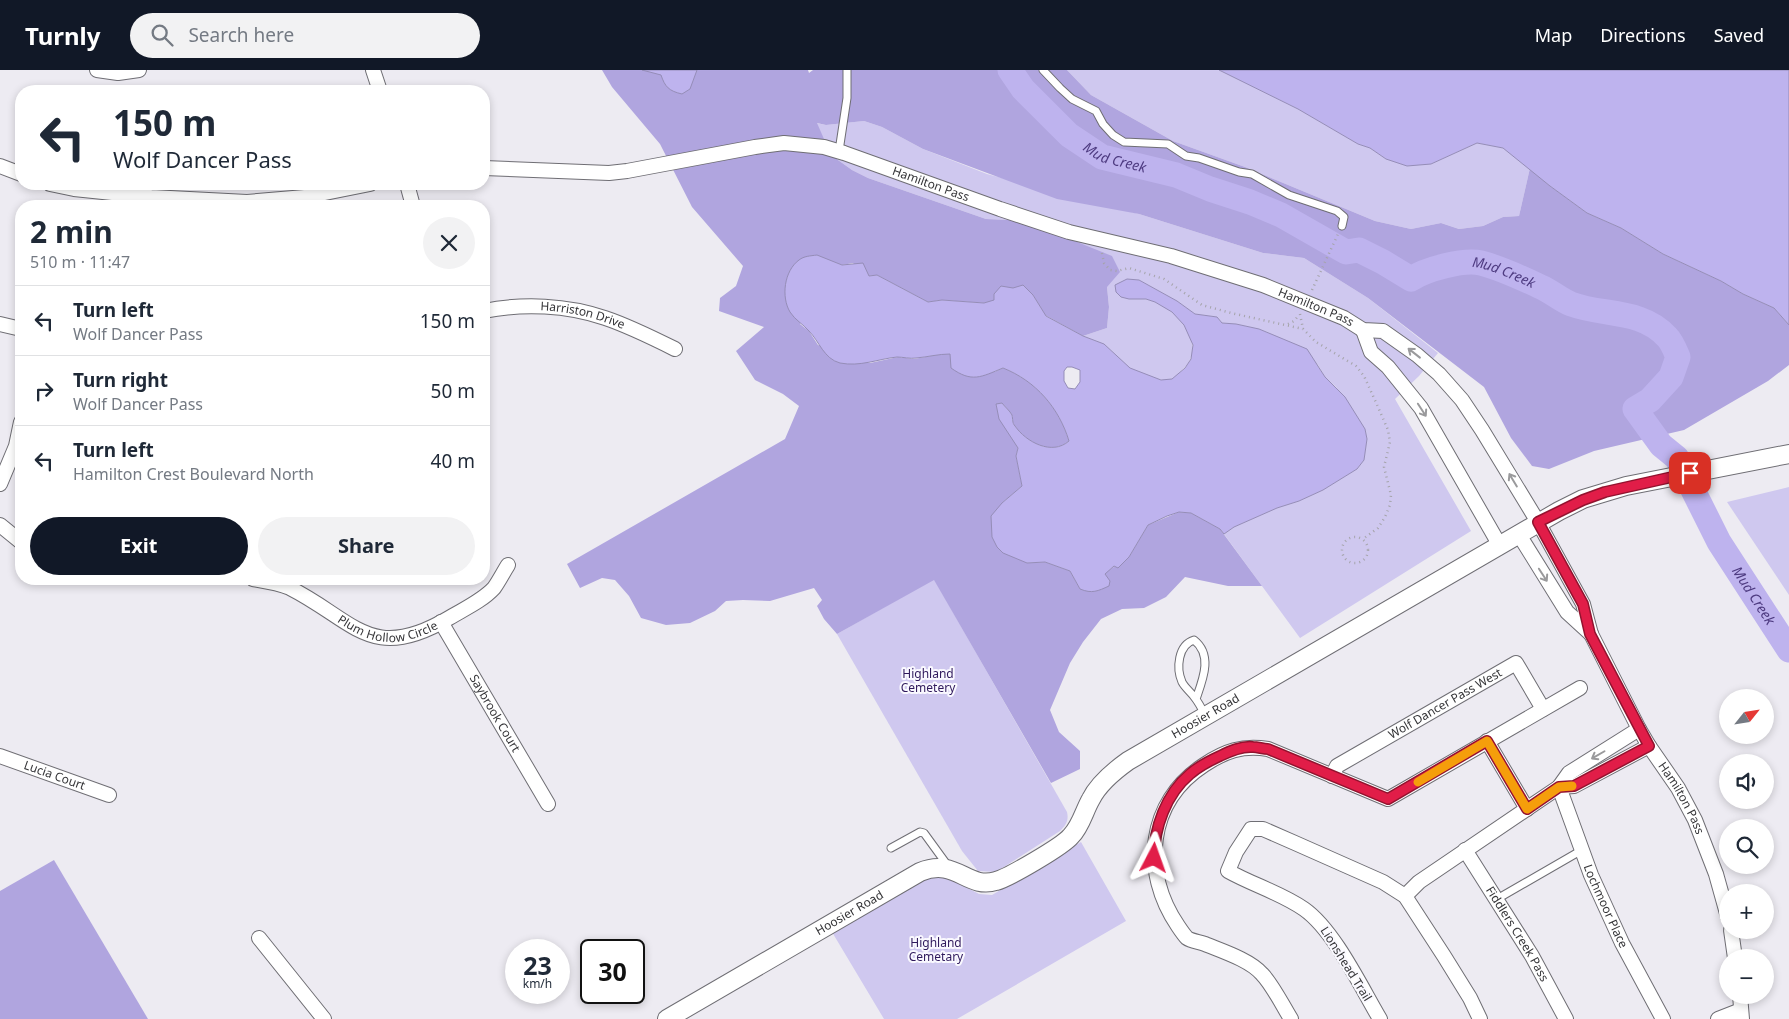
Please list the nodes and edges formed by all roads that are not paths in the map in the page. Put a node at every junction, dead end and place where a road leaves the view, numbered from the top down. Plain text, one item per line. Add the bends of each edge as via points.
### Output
1 (97, 70) edge
2 (139, 70) edge
3 (373, 70) edge
4 (848, 70) edge
5 (1043, 70) edge
6 (378, 85) edge
7 (839, 151) junction
8 (0, 166) edge
9 (490, 168) edge
10 (15, 172) edge
11 (74, 190) edge
12 (342, 190) edge
13 (212, 200) edge
14 (276, 200) edge
15 (1342, 226) road end
16 (490, 310) edge
17 (0, 324) edge
18 (15, 328) edge
19 (1363, 330) junction
20 (676, 349) dead end
21 (15, 448) edge
22 (1789, 454) edge
23 (0, 484) edge
24 (1538, 522) junction
25 (0, 525) edge
26 (1518, 533) junction
27 (15, 537) edge
28 (1499, 544) junction
29 (508, 565) dead end
30 (279, 585) edge
31 (441, 622) junction
32 (1590, 634) junction
33 (1580, 688) dead end
34 (1196, 699) junction
35 (1543, 709) junction
36 (1205, 716) junction
37 (1639, 729) junction
38 (1487, 741) junction
39 (1649, 746) junction
40 (0, 756) edge
41 (1332, 776) junction
42 (1559, 787) junction
43 (109, 795) dead end
44 (548, 804) dead end
45 (1527, 809) junction
46 (891, 848) dead end
47 (1465, 850) junction
48 (1582, 850) junction
49 (949, 869) junction
50 (1719, 885) edge
51 (1405, 896) junction
52 (1497, 899) junction
53 (259, 938) dead end
54 (1741, 1014) edge
55 (324, 1019) edge
56 (667, 1019) edge
57 (1291, 1019) edge
58 (1380, 1019) edge
59 (1480, 1019) edge
60 (1566, 1019) edge
61 (1663, 1019) edge
62 (1718, 1019) edge

1 - 2 street via 118,73
3 - 6 street
4 - 7 lane
5 - 15 lane via 1072,99 1096,111 1103,124 1124,142 1168,144 1186,156 1252,174 1289,195 1337,211 1344,217
7 - 9 street, Hamilton Pass via 784,143 627,171
7 - 19 street, Hamilton Pass via 1069,232 1171,256 1263,284 1344,318
8 - 10 street
11 - 13 street
12 - 14 street
16 - 20 street, Harriston Drive via 544,306 576,311 604,318
17 - 18 street
24 -> 19 street, Hamilton Pass via 1462,400 1439,374 1383,331
19 -> 28 street, Hamilton Pass via 1371,352 1421,408
21 - 23 street
22 - 24 street, Hoosier Road via 1626,486 1598,494
24 - 26 street, Hoosier Road
24 - 32 street, Hamilton Pass via 1583,604
25 - 27 street
26 - 28 street, Hoosier Road
26 -> 32 street, Hamilton Pass via 1567,612
28 - 36 street, Hoosier Road
29 - 31 street, Plum Hollow Circle via 488,593
30 - 31 street, Plum Hollow Circle via 288,587 371,636 401,638
31 - 44 street, Saybrook Court
32 - 37 street, Hamilton Pass
33 - 35 street
34 - 34 lane via 1182,681 1179,668 1182,648 1194,640 1205,654
34 - 36 lane
35 - 38 street
35 - 41 street, Wolf Dancer Pass West via 1516,663 1337,766
36 - 49 street, Hoosier Road via 1113,772 1092,797 1071,836 1003,879 984,884
37 - 39 street, Hamilton Pass
37 -> 42 street via 1578,766
38 - 41 street via 1388,799
38 - 45 street
39 - 42 street via 1574,786
39 - 50 street, Hamilton Pass via 1695,820
40 - 43 street, Lucia Court
41 - 57 street via 1268,749 1233,750 1189,774 1167,804 1154,844 1155,871 1177,925 1188,938 1244,961 1262,974
42 - 45 street
42 - 48 street, Lochmoor Place
45 - 47 street
46 - 49 lane via 920,832 924,833
47 - 51 street via 1419,882
47 - 52 street, Fiddlers Creek Pass
48 - 52 lane
48 - 61 street, Lochmoor Place via 1622,944
49 - 56 street, Hoosier Road via 936,866 920,872
51 - 58 street, Lionshead Trail via 1383,882 1263,830 1251,829 1228,872 1290,901 1319,922
51 - 59 street via 1460,981
52 - 60 street, Fiddlers Creek Pass
53 - 55 street
54 - 62 street

